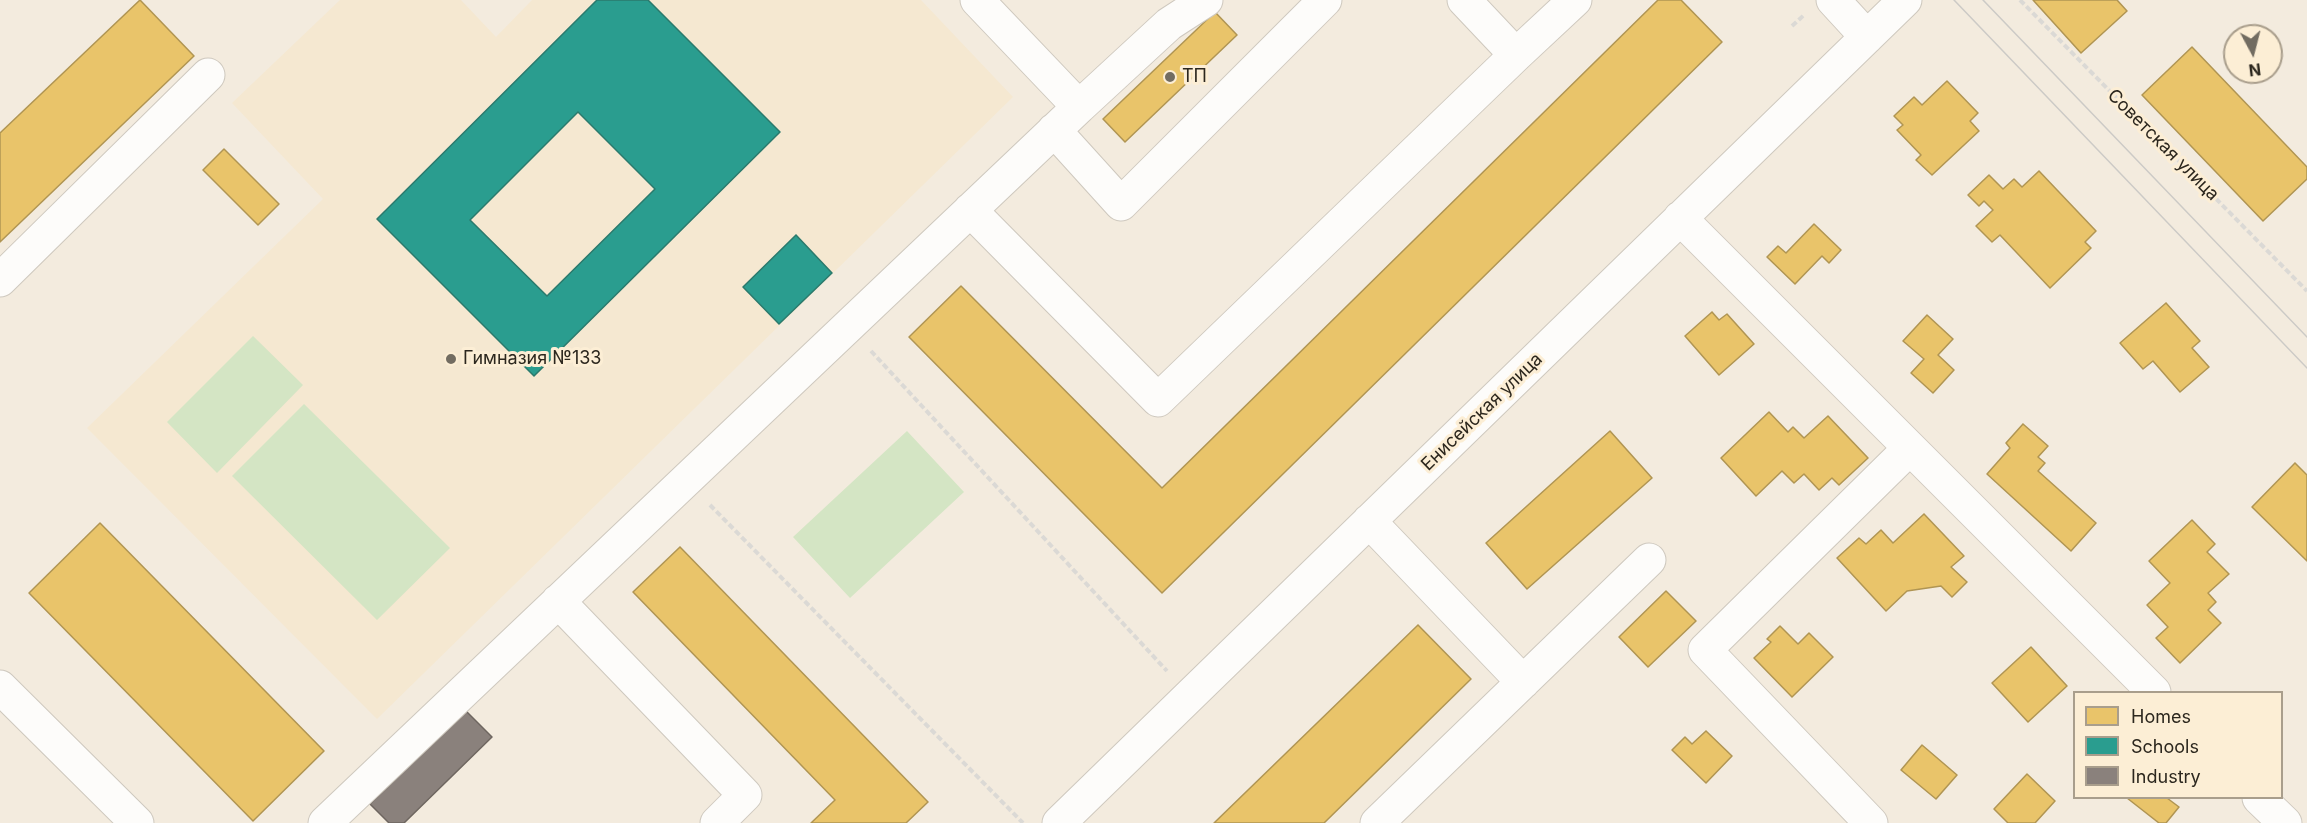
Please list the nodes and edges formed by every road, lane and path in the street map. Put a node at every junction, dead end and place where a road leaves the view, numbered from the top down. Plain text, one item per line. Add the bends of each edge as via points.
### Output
1 (977, 0) edge
2 (1206, 0) edge
3 (1325, 0) edge
4 (1464, 0) edge
5 (1575, 0) edge
6 (1833, 0) edge
7 (1905, 0) edge
8 (2020, 0) edge
9 (1867, 37) junction
10 (1516, 55) junction
11 (208, 75) dead end
12 (1079, 107) junction
13 (1053, 130) junction
14 (970, 210) junction
15 (1680, 218) junction
16 (0, 280) edge
17 (2307, 291) edge
18 (848, 326) junction
19 (1909, 449) junction
20 (686, 480) junction
21 (1369, 521) junction
22 (1649, 560) dead end
23 (558, 601) junction
24 (1523, 682) junction
25 (2152, 691) edge
26 (1190, 696) junction
27 (3, 697) edge
28 (2260, 799) edge
29 (137, 823) edge
30 (325, 823) edge
31 (717, 823) edge
32 (1023, 823) edge
33 (1059, 823) edge
34 (1377, 823) edge
35 (1871, 823) edge
36 (2285, 823) edge

1 - 12 street
2 - 12 street via 1169,24
3 - 13 street via 1121,204
4 - 10 street
5 - 10 street
6 - 9 street
7 - 9 street, Енисейская улица
8 - 17 path, Советская улица
9 - 15 street, Енисейская улица
10 - 14 street via 1158,400
11 - 16 street
12 - 13 street
13 - 14 street
14 - 18 street
15 - 19 street
15 - 21 street, Енисейская улица
18 - 20 street
18 - 26 path
19 - 25 street
19 - 35 street via 1705,650
20 - 23 street
20 - 32 path
21 - 24 street
21 - 26 street, Енисейская улица
22 - 24 street
23 - 30 street
23 - 31 street via 745,795
24 - 34 street
26 - 33 street, Енисейская улица
27 - 29 street
28 - 36 street

